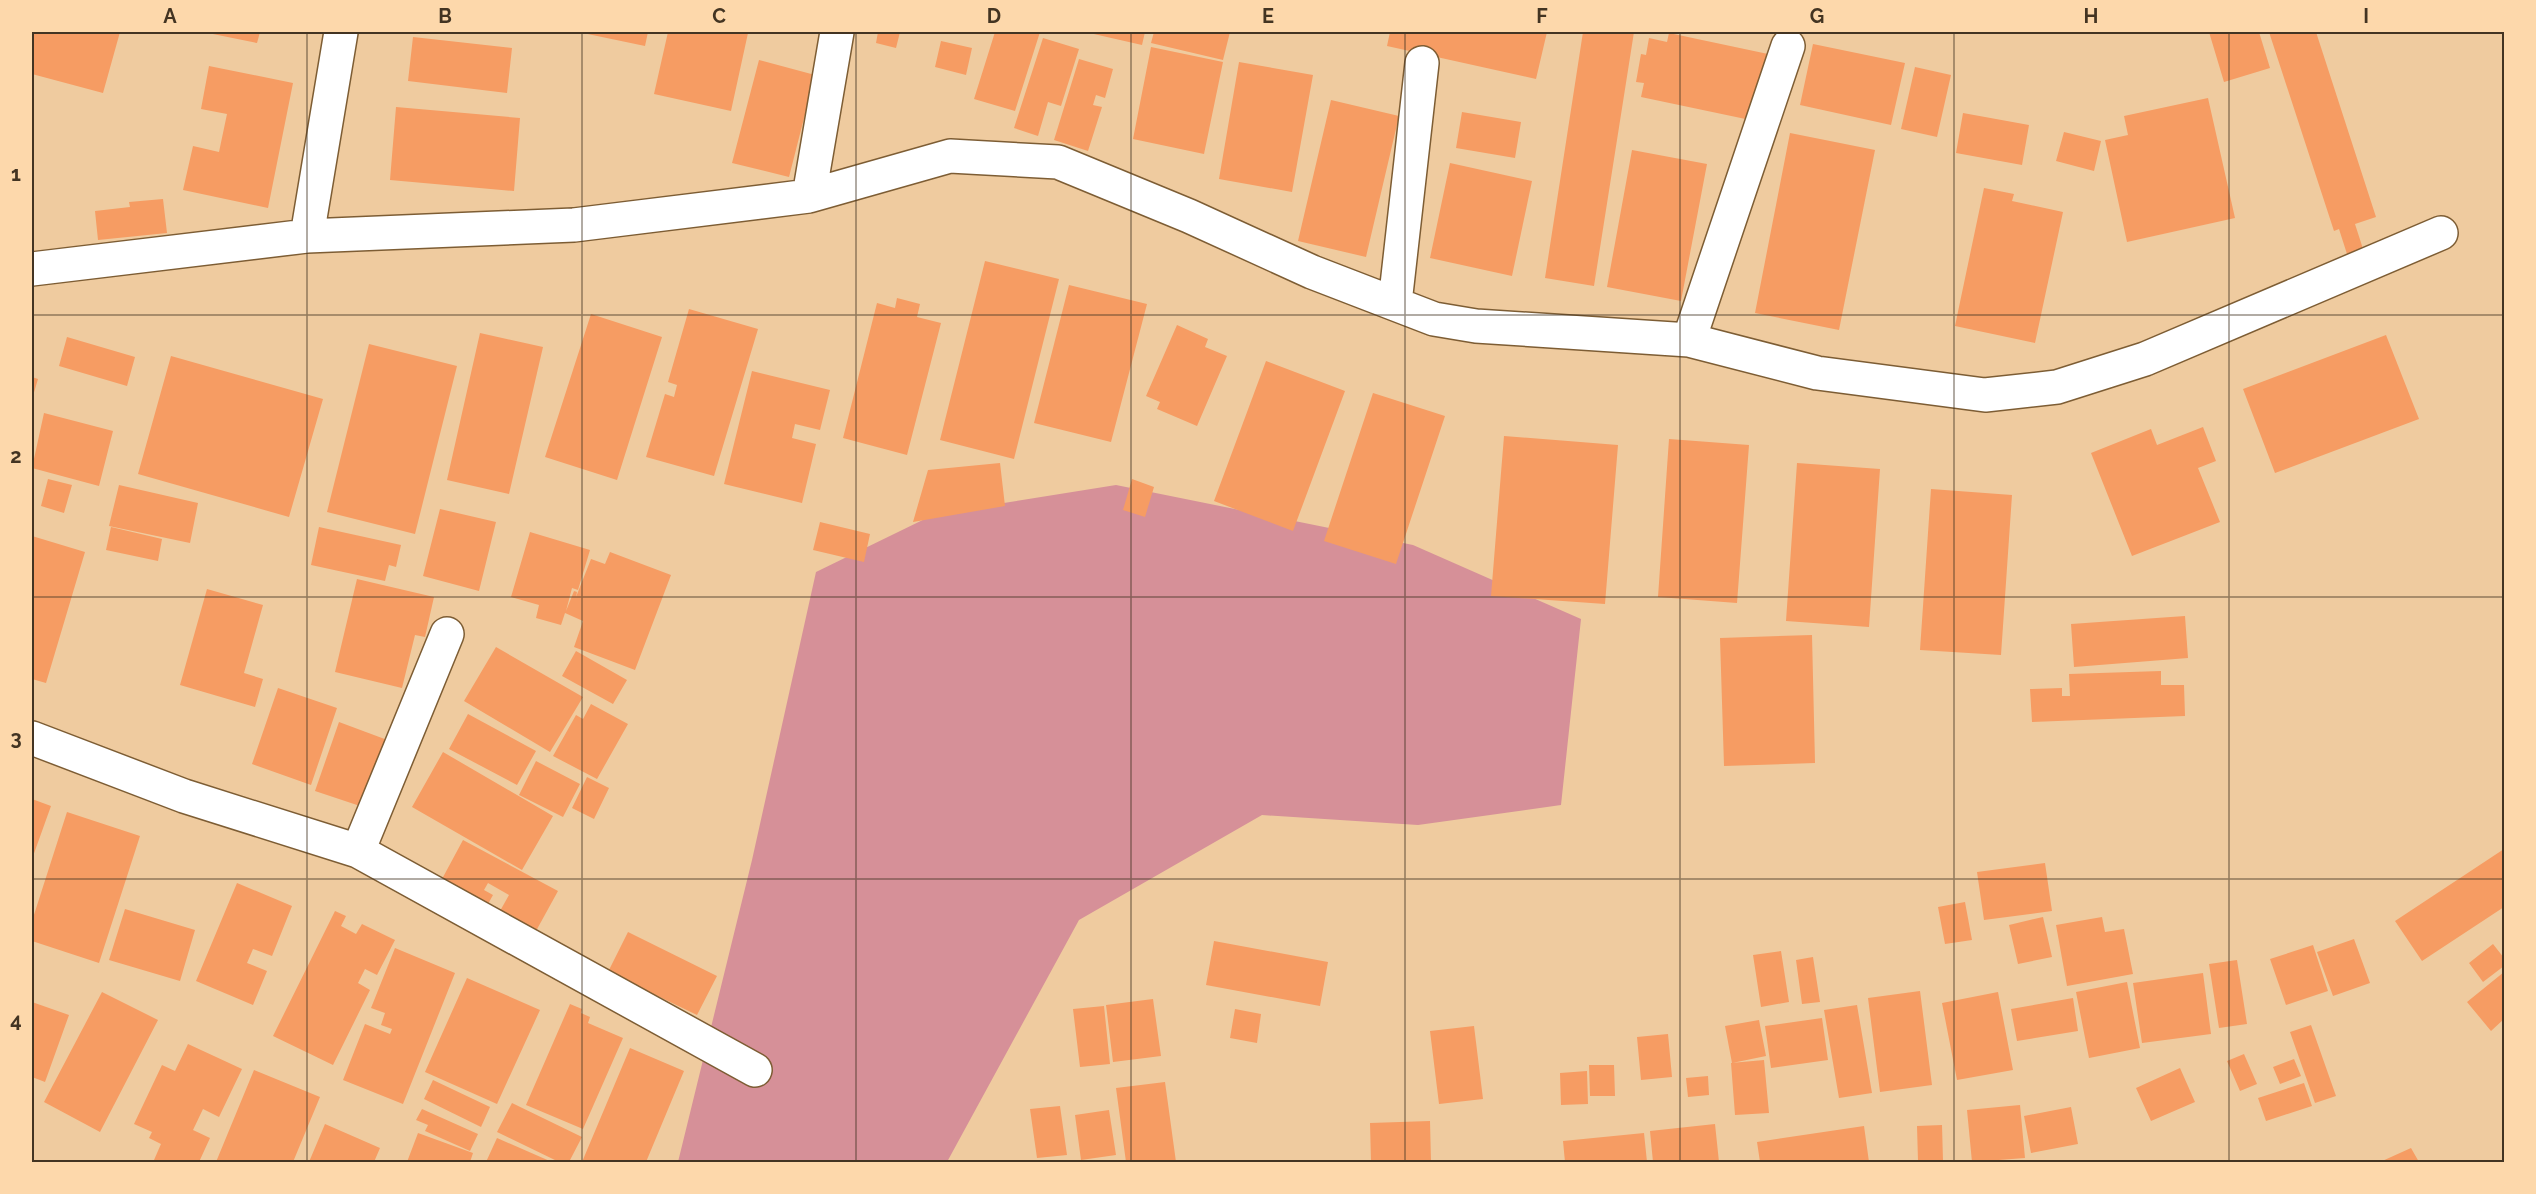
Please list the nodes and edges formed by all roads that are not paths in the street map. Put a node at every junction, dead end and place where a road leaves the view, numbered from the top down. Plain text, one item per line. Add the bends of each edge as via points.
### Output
1 (341, 32) edge
2 (837, 32) edge
3 (1788, 46) dead end
4 (1422, 63) dead end
5 (809, 196) junction
6 (2441, 233) dead end
7 (307, 237) junction
8 (32, 268) edge
9 (1395, 303) junction
10 (1689, 340) junction
11 (447, 634) dead end
12 (32, 738) edge
13 (358, 851) junction
14 (756, 1070) dead end

1 - 7 street
2 - 5 street
3 - 10 street
4 - 9 street
5 - 7 street via 574,225
5 - 9 street via 950,156 1059,162 1312,272
6 - 10 street via 2145,359 2057,387 1985,395 1817,373
7 - 8 street
9 - 10 street via 1434,319 1476,326
11 - 13 street
12 - 13 street via 184,796
13 - 14 street

